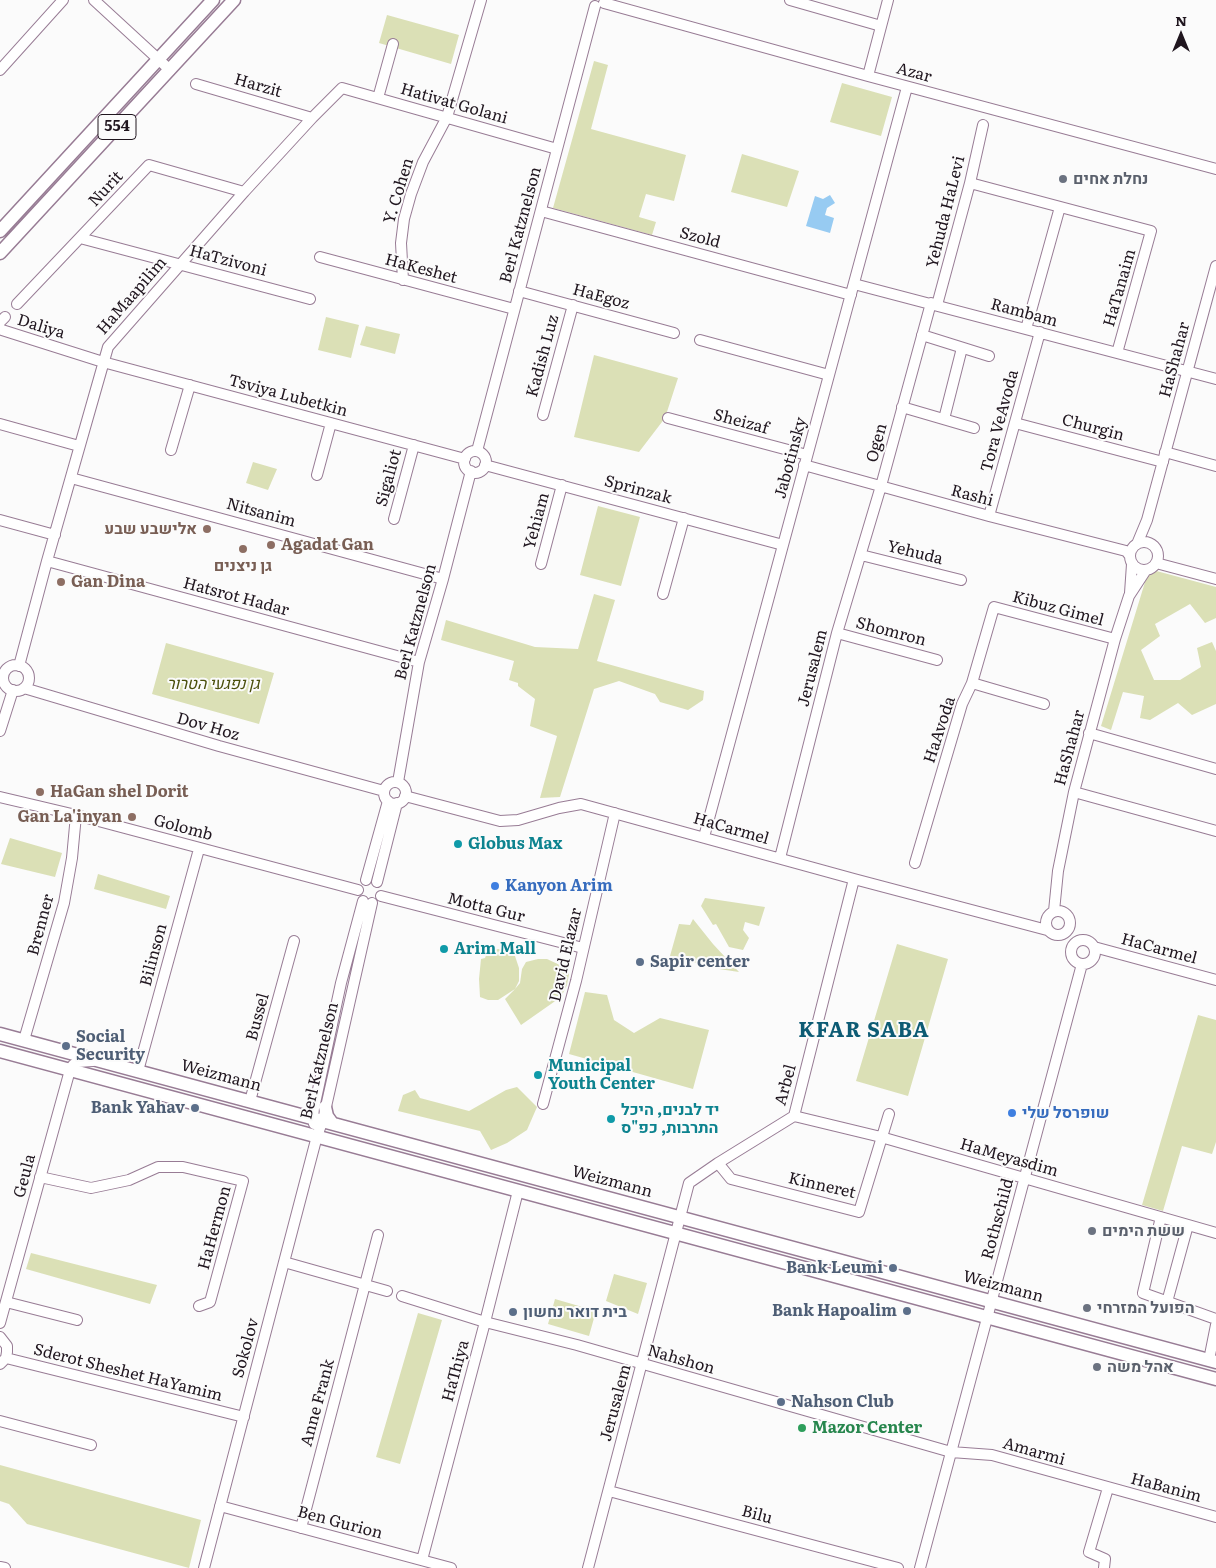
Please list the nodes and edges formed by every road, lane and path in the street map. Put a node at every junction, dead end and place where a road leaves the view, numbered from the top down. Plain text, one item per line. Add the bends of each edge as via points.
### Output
1 (64, 0) edge
2 (94, 0) edge
3 (213, 0) edge
4 (234, 0) edge
5 (481, 0) edge
6 (790, 0) edge
7 (888, 0) edge
8 (599, 2) edge
9 (881, 26) junction
10 (393, 44) dead end
11 (159, 59) junction
12 (2, 64) edge
13 (170, 70) junction
14 (868, 76) junction
15 (196, 84) dead end
16 (907, 87) junction
17 (342, 88) joint
18 (378, 98) junction
19 (446, 117) junction
20 (312, 118) junction
21 (983, 126) dead end
22 (557, 149) junction
23 (1216, 170) edge
24 (970, 183) junction
25 (244, 192) junction
26 (1060, 207) junction
27 (541, 211) junction
28 (0, 231) edge
29 (80, 238) junction
30 (0, 253) edge
31 (320, 257) dead end
32 (180, 264) junction
33 (1216, 266) edge
34 (403, 280) junction
35 (854, 284) junction
36 (519, 291) junction
37 (851, 295) junction
38 (310, 299) dead end
39 (17, 304) dead end
40 (934, 304) junction
41 (573, 305) junction
42 (514, 309) junction
43 (0, 328) edge
44 (1026, 329) junction
45 (1040, 332) junction
46 (674, 333) dead end
47 (922, 335) junction
48 (700, 340) dead end
49 (962, 348) junction
50 (1117, 354) junction
51 (990, 356) dead end
52 (103, 362) junction
53 (1187, 372) junction
54 (829, 374) junction
55 (1216, 379) edge
56 (190, 385) junction
57 (902, 407) junction
58 (543, 415) dead end
59 (668, 418) dead end
60 (944, 419) junction
61 (331, 423) junction
62 (1015, 423) junction
63 (0, 424) edge
64 (974, 428) dead end
65 (414, 445) junction
66 (79, 446) junction
67 (171, 450) dead end
68 (477, 451) junction
69 (807, 455) junction
70 (1164, 457) junction
71 (465, 459) junction
72 (485, 464) junction
73 (804, 465) junction
74 (1216, 466) edge
75 (471, 471) junction
76 (317, 474) dead end
77 (71, 478) junction
78 (562, 485) junction
79 (881, 486) junction
80 (989, 516) junction
81 (684, 518) junction
82 (394, 519) dead end
83 (0, 520) edge
84 (1147, 520) junction
85 (55, 535) junction
86 (1136, 544) junction
87 (1152, 544) junction
88 (782, 545) junction
89 (861, 555) junction
90 (1131, 560) junction
91 (47, 561) junction
92 (1156, 563) junction
93 (541, 564) dead end
94 (1146, 570) junction
95 (443, 579) junction
96 (1216, 579) edge
97 (961, 580) dead end
98 (663, 594) dead end
99 (1129, 596) junction
100 (994, 607) joint
101 (838, 633) junction
102 (1115, 639) junction
103 (937, 660) dead end
104 (419, 662) junction
105 (4, 666) edge
106 (19, 666) junction
107 (972, 683) junction
108 (24, 688) junction
109 (13, 690) junction
110 (1044, 704) dead end
111 (0, 731) edge
112 (1090, 733) junction
113 (1216, 769) edge
114 (398, 782) junction
115 (384, 791) junction
116 (1074, 792) junction
117 (0, 797) edge
118 (397, 800) junction
119 (615, 813) junction
120 (76, 814) junction
121 (1216, 831) edge
122 (704, 837) junction
123 (199, 848) junction
124 (780, 858) junction
125 (915, 863) dead end
126 (854, 879) junction
127 (366, 880) junction
128 (377, 882) junction
129 (358, 890) junction
130 (381, 896) junction
131 (367, 902) junction
132 (1054, 911) junction
133 (1070, 924) junction
134 (1048, 930) junction
135 (1057, 935) junction
136 (1084, 940) junction
137 (294, 941) dead end
138 (1094, 947) junction
139 (583, 948) junction
140 (1071, 949) junction
141 (1082, 964) junction
142 (1216, 980) edge
143 (0, 1034) edge
144 (24, 1040) junction
145 (0, 1051) edge
146 (99, 1060) junction
147 (70, 1070) junction
148 (138, 1070) junction
149 (250, 1101) junction
150 (543, 1104) dead end
151 (889, 1114) dead end
152 (318, 1115) junction
153 (794, 1116) junction
154 (317, 1136) junction
155 (881, 1137) junction
156 (718, 1162) junction
157 (40, 1177) junction
158 (1024, 1178) junction
159 (518, 1191) junction
160 (680, 1217) junction
161 (1161, 1217) junction
162 (1188, 1225) junction
163 (675, 1233) junction
164 (1216, 1233) edge
165 (378, 1235) dead end
166 (284, 1262) junction
167 (365, 1285) junction
168 (387, 1291) dead end
169 (402, 1296) dead end
170 (992, 1301) junction
171 (6, 1302) junction
172 (1167, 1302) junction
173 (200, 1306) dead end
174 (987, 1317) junction
175 (1216, 1319) edge
176 (77, 1320) dead end
177 (485, 1322) junction
178 (0, 1323) edge
179 (1216, 1325) edge
180 (0, 1337) edge
181 (3, 1361) edge
182 (1213, 1361) edge
183 (642, 1364) junction
184 (1216, 1379) edge
185 (244, 1417) junction
186 (0, 1421) edge
187 (91, 1444) dead end
188 (951, 1452) junction
189 (1108, 1488) junction
190 (609, 1490) junction
191 (220, 1506) junction
192 (1216, 1517) edge
193 (300, 1528) junction
194 (422, 1560) junction
195 (0, 1567) edge
196 (5, 1568) edge
197 (204, 1568) edge
198 (452, 1568) edge
199 (588, 1568) edge
200 (898, 1568) edge
201 (920, 1568) edge
202 (1104, 1568) edge

1 - 12 street
2 - 11 street
3 - 11 main road, 554
4 - 13 main road, 554
5 - 19 street, Y. Cohen
6 - 9 street
7 - 9 street
8 - 14 street, Azar
8 - 22 street, Berl Katznelson
9 - 14 street
10 - 18 street
11 - 13 street
11 - 28 main road, 554
13 - 30 main road, 554
14 - 16 street, Azar
15 - 20 street, Harzit
16 - 23 street, Azar
16 - 35 street, Jabotinsky
17 - 18 street, Hativat Golani
17 - 20 street, HaMaapilim
18 - 19 street, Hativat Golani
19 - 22 street, Hativat Golani
19 - 34 street, Y. Cohen via 423,162 404,219 401,243
20 - 25 street, HaMaapilim
21 - 24 street, Yehuda HaLevi
22 - 27 street, Berl Katznelson
24 - 26 street
24 - 40 street, Yehuda HaLevi
25 - 29 street, Nurit via 149,165
25 - 32 street, HaMaapilim
26 - 44 street
26 - 50 street, HaTanaim via 1152,231
27 - 36 street, Berl Katznelson
27 - 37 street, Szold
29 - 32 street, HaTzivoni
29 - 39 street, Nurit
31 - 34 street, HaKeshet
32 - 38 street, HaTzivoni
32 - 52 street, HaMaapilim via 108,347
33 - 53 street, HaShahar
34 - 42 street, HaKeshet
35 - 37 street, Jabotinsky
35 - 40 street, Rambam
36 - 41 street, HaEgoz
36 - 42 street, Berl Katznelson
37 - 54 street, Jabotinsky
40 - 44 street, Rambam
40 - 47 street, Ogen
41 - 46 street, HaEgoz
41 - 58 street, Kadish Luz
42 - 68 street, Berl Katznelson
43 - 52 street, Daliya
44 - 45 street, Rambam
45 - 50 street, Rambam
45 - 62 street, Tora VeAvoda
47 - 49 street
47 - 57 street, Ogen
48 - 54 street
49 - 51 street
49 - 60 street
50 - 53 street, Rambam
52 - 56 street, Tsviya Lubetkin
52 - 66 street, HaMaapilim
53 - 55 street, Rambam
53 - 70 street, HaShahar
54 - 69 street, Jabotinsky
56 - 61 street, Tsviya Lubetkin
56 - 67 street
57 - 60 street, Ogen
57 - 79 street, Ogen
59 - 69 street, Sheizaf
60 - 64 street, Ogen
61 - 65 street, Tsviya Lubetkin
61 - 76 street
62 - 70 street, Churgin
62 - 80 street, Tora VeAvoda
63 - 66 street
65 - 71 street, Tsviya Lubetkin
65 - 82 street, Sigaliot
66 - 77 street, HaMaapilim
68 - 71 street via 470,452
68 - 72 street via 485,457
69 - 73 street, Jabotinsky
70 - 74 street, Churgin
70 - 84 street, HaShahar
71 - 75 street via 465,466
72 - 75 street via 478,472
72 - 78 street, Sprinzak
73 - 79 street, Rashi
73 - 88 street, Jabotinsky
75 - 95 street, Berl Katznelson
77 - 85 street, HaMaapilim
77 - 95 street, Nitsanim
78 - 81 street, Sprinzak
78 - 93 street, Yehiam
79 - 80 street, Rashi
79 - 89 street, Jerusalem
80 - 90 street, Rashi via 1126,551
81 - 88 street, Sprinzak
81 - 98 street
83 - 85 street
84 - 86 street, HaShahar
84 - 87 street, HaShahar
85 - 91 street, HaMaapilim
86 - 87 street
86 - 90 street
87 - 92 street via 1157,551
88 - 122 street, Jabotinsky
89 - 97 street, Yehuda
89 - 101 street, Jerusalem
90 - 94 street via 1138,569
90 - 99 street, HaShahar
91 - 104 street, Hatsrot Hadar
91 - 106 street, HaMaapilim
92 - 94 street
92 - 96 street
94 - 99 street, HaShahar
95 - 104 street, Berl Katznelson
99 - 102 street, HaShahar
100 - 102 street, Kibuz Gimel
100 - 107 street, HaAvoda
101 - 103 street, Shomron
101 - 124 street, Jerusalem
102 - 112 street, HaShahar
104 - 114 street, Berl Katznelson
105 - 106 street
105 - 109 street via 4,681
106 - 108 street via 29,677
107 - 110 street
107 - 125 street, HaAvoda via 962,704
108 - 109 street
108 - 115 street, Dov Hoz
109 - 111 street
112 - 113 street
112 - 116 street, HaShahar
114 - 115 street via 387,784
114 - 118 street via 405,789
115 - 118 street via 385,798
116 - 121 street
116 - 132 street, HaShahar via 1058,871
117 - 120 street, Golomb
118 - 119 street, HaCarmel via 500,821 518,820 581,804
118 - 127 street
118 - 128 street
119 - 122 street, HaCarmel
119 - 139 street, David Elazar
120 - 123 street, Golomb
120 - 144 street, Brenner via 64,903
122 - 124 street, HaCarmel
123 - 129 street, Golomb
123 - 148 street, Bilinson
124 - 126 street, HaCarmel
126 - 134 street, HaCarmel
126 - 153 street, Arbel
127 - 128 street
127 - 129 street
128 - 130 street
129 - 131 street via 359,896
130 - 131 street via 376,902
130 - 139 street, Motta Gur
131 - 152 street, Berl Katznelson via 341,983
132 - 133 street via 1064,912
132 - 134 street via 1046,919
133 - 135 street via 1068,930
133 - 136 street
134 - 135 street
135 - 140 street
136 - 138 street
136 - 140 street
137 - 149 street, Bussel
138 - 141 street via 1094,958
138 - 142 street, HaCarmel
139 - 150 street, David Elazar
140 - 141 street via 1074,961
141 - 158 street, Rothschild
143 - 144 main road, Weizmann
144 - 146 main road, Weizmann
145 - 147 main road, Weizmann
146 - 147 street via 77,1062
146 - 148 main road, Weizmann
147 - 154 main road, Weizmann
147 - 157 street, Geula
148 - 149 main road, Weizmann
149 - 152 main road, Weizmann
151 - 155 street, Kinneret
152 - 154 street, Berl Katznelson
152 - 160 main road, Weizmann
153 - 155 street, HaMeyasdim
153 - 156 street, Arbel
154 - 159 main road, Weizmann
154 - 166 street, Sokolov
155 - 156 street, Kinneret via 859,1212 731,1179
155 - 158 street, HaMeyasdim
156 - 160 street, Arbel via 689,1183
157 - 171 street, Geula
157 - 173 street, HaHermon via 91,1188 129,1180 158,1167 183,1167 244,1181 210,1302
158 - 161 street, HaMeyasdim
158 - 170 street, Rothschild
159 - 163 main road, Weizmann
159 - 177 street, HaThiya
160 - 163 street, Jerusalem
160 - 170 main road, Weizmann
161 - 162 street, HaMeyasdim
161 - 172 street via 1143,1293
162 - 164 street, HaMeyasdim
162 - 172 street
163 - 174 main road, Weizmann
163 - 183 street, Jerusalem
165 - 167 street, Anne Frank
166 - 167 street
166 - 185 street, Sokolov
167 - 168 street
167 - 193 street, Anne Frank
169 - 177 street, Nahshon
170 - 174 street, Rothschild
170 - 182 main road, Weizmann
171 - 176 street
171 - 178 street, Geula
172 - 175 street
174 - 184 main road, Weizmann
174 - 188 street, Rothschild
177 - 183 street, Nahshon
177 - 194 street, HaThiya
179 - 182 street
180 - 181 street via 7,1346
181 - 185 street, Sderot Sheshet HaYamim
183 - 188 street, Nahshon
183 - 190 street, Jerusalem
185 - 191 street, Sokolov
186 - 187 street
188 - 189 street, Amarmi via 992,1456
188 - 201 street, Rothschild
189 - 192 street, HaBanim
189 - 202 street via 1089,1552 1104,1559
190 - 199 street, Jerusalem
190 - 200 street, Bilu
191 - 193 street, Ben Gurion
191 - 197 street, Sokolov
193 - 194 street, Ben Gurion
194 - 198 street, Ben Gurion
195 - 196 street

